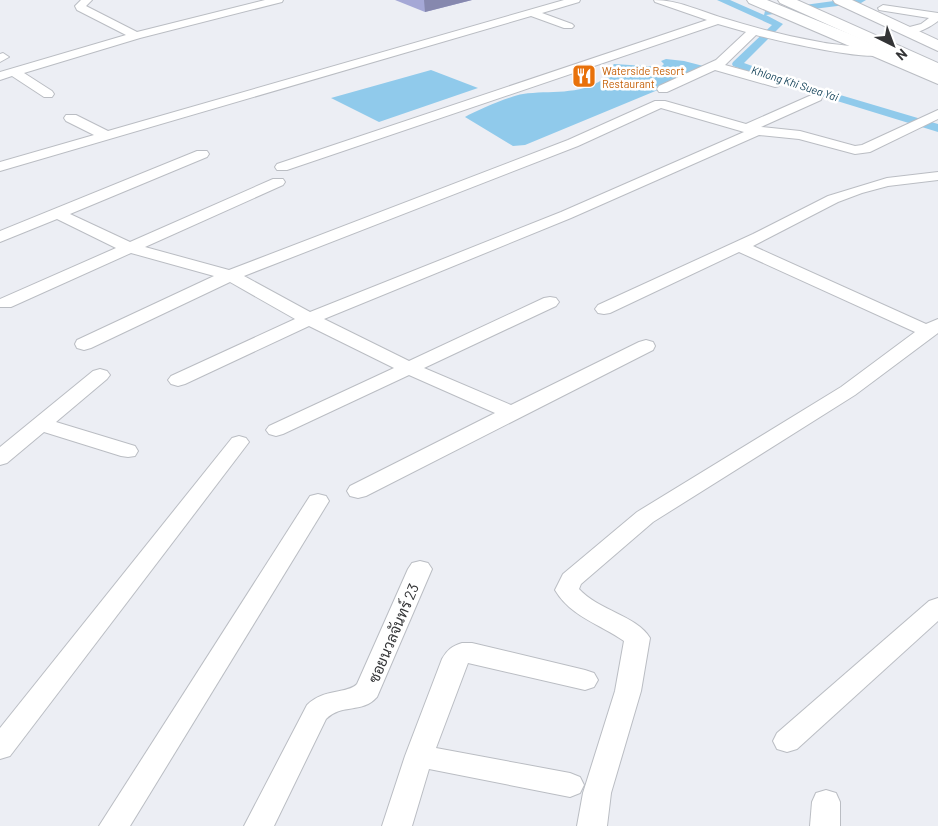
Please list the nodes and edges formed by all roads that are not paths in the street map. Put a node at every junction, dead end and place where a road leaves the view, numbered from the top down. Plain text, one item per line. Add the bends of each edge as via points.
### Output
1 (87, 0) edge
2 (278, 0) edge
3 (576, 0) edge
4 (659, 0) edge
5 (754, 0) edge
6 (814, 0) edge
7 (844, 2) edge
8 (885, 4) edge
9 (782, 7) edge
10 (866, 12) junction
11 (532, 13) junction
12 (938, 16) edge
13 (716, 21) junction
14 (568, 26) dead end
15 (906, 31) junction
16 (764, 34) junction
17 (136, 36) junction
18 (938, 46) edge
19 (881, 54) junction
20 (938, 59) edge
21 (714, 66) junction
22 (938, 69) edge
23 (14, 72) junction
24 (0, 76) edge
25 (938, 80) edge
26 (775, 84) dead end
27 (663, 89) dead end
28 (48, 94) dead end
29 (816, 97) dead end
30 (938, 108) edge
31 (935, 115) edge
32 (71, 118) dead end
33 (752, 130) junction
34 (106, 136) junction
35 (202, 154) dead end
36 (0, 166) edge
37 (938, 176) edge
38 (57, 213) junction
39 (0, 237) edge
40 (739, 246) junction
41 (128, 247) junction
42 (230, 275) junction
43 (550, 302) dead end
44 (6, 303) dead end
45 (604, 309) dead end
46 (310, 320) junction
47 (932, 327) edge
48 (84, 344) dead end
49 (646, 346) dead end
50 (409, 368) junction
51 (100, 374) dead end
52 (178, 380) dead end
53 (511, 413) junction
54 (41, 424) junction
55 (276, 430) dead end
56 (239, 442) dead end
57 (128, 451) dead end
58 (0, 458) edge
59 (358, 491) dead end
60 (318, 501) dead end
61 (420, 569) dead end
62 (938, 607) edge
63 (585, 680) dead end
64 (787, 741) dead end
65 (0, 748) edge
66 (419, 756) junction
67 (570, 785) dead end
68 (114, 826) edge
69 (259, 826) edge
70 (397, 826) edge
71 (592, 826) edge

1 - 17 street via 81,8
2 - 17 street
3 - 11 street
4 - 13 street
5 - 9 main road
6 - 20 main road
7 - 10 main road
8 - 10 street
8 - 12 street
9 - 19 main road
9 - 22 main road
10 - 15 main road
11 - 14 street
11 - 34 street
12 - 15 street via 921,28
13 - 16 street
13 - 41 street via 280,175
15 - 18 main road
16 - 19 street via 820,47
16 - 21 street
17 - 23 street
19 - 25 main road
21 - 26 street
21 - 27 street
23 - 24 street
23 - 28 street
29 - 33 street
30 - 31 street
31 - 33 street via 865,149 855,150 800,135
32 - 34 street
33 - 42 street via 660,104 573,143
33 - 46 street via 566,215
34 - 36 street
35 - 38 street
37 - 40 street via 887,182 857,190
38 - 39 street
38 - 41 street
40 - 45 street
40 - 47 street
41 - 42 street
41 - 44 street
42 - 46 street
42 - 48 street
43 - 50 street
46 - 50 street
46 - 52 street
47 - 71 street via 848,392 644,518 572,580 568,590 573,600 636,638 628,691 597,793
49 - 53 street
50 - 53 street
50 - 55 street
51 - 54 street
53 - 59 street
54 - 57 street
54 - 58 street
56 - 65 street
60 - 68 street
61 - 69 street, ซอยนวลจันทร์ 23 via 368,690 364,696 333,701 316,712
62 - 64 street
63 - 66 street via 462,653 455,659
66 - 67 street
66 - 70 street

